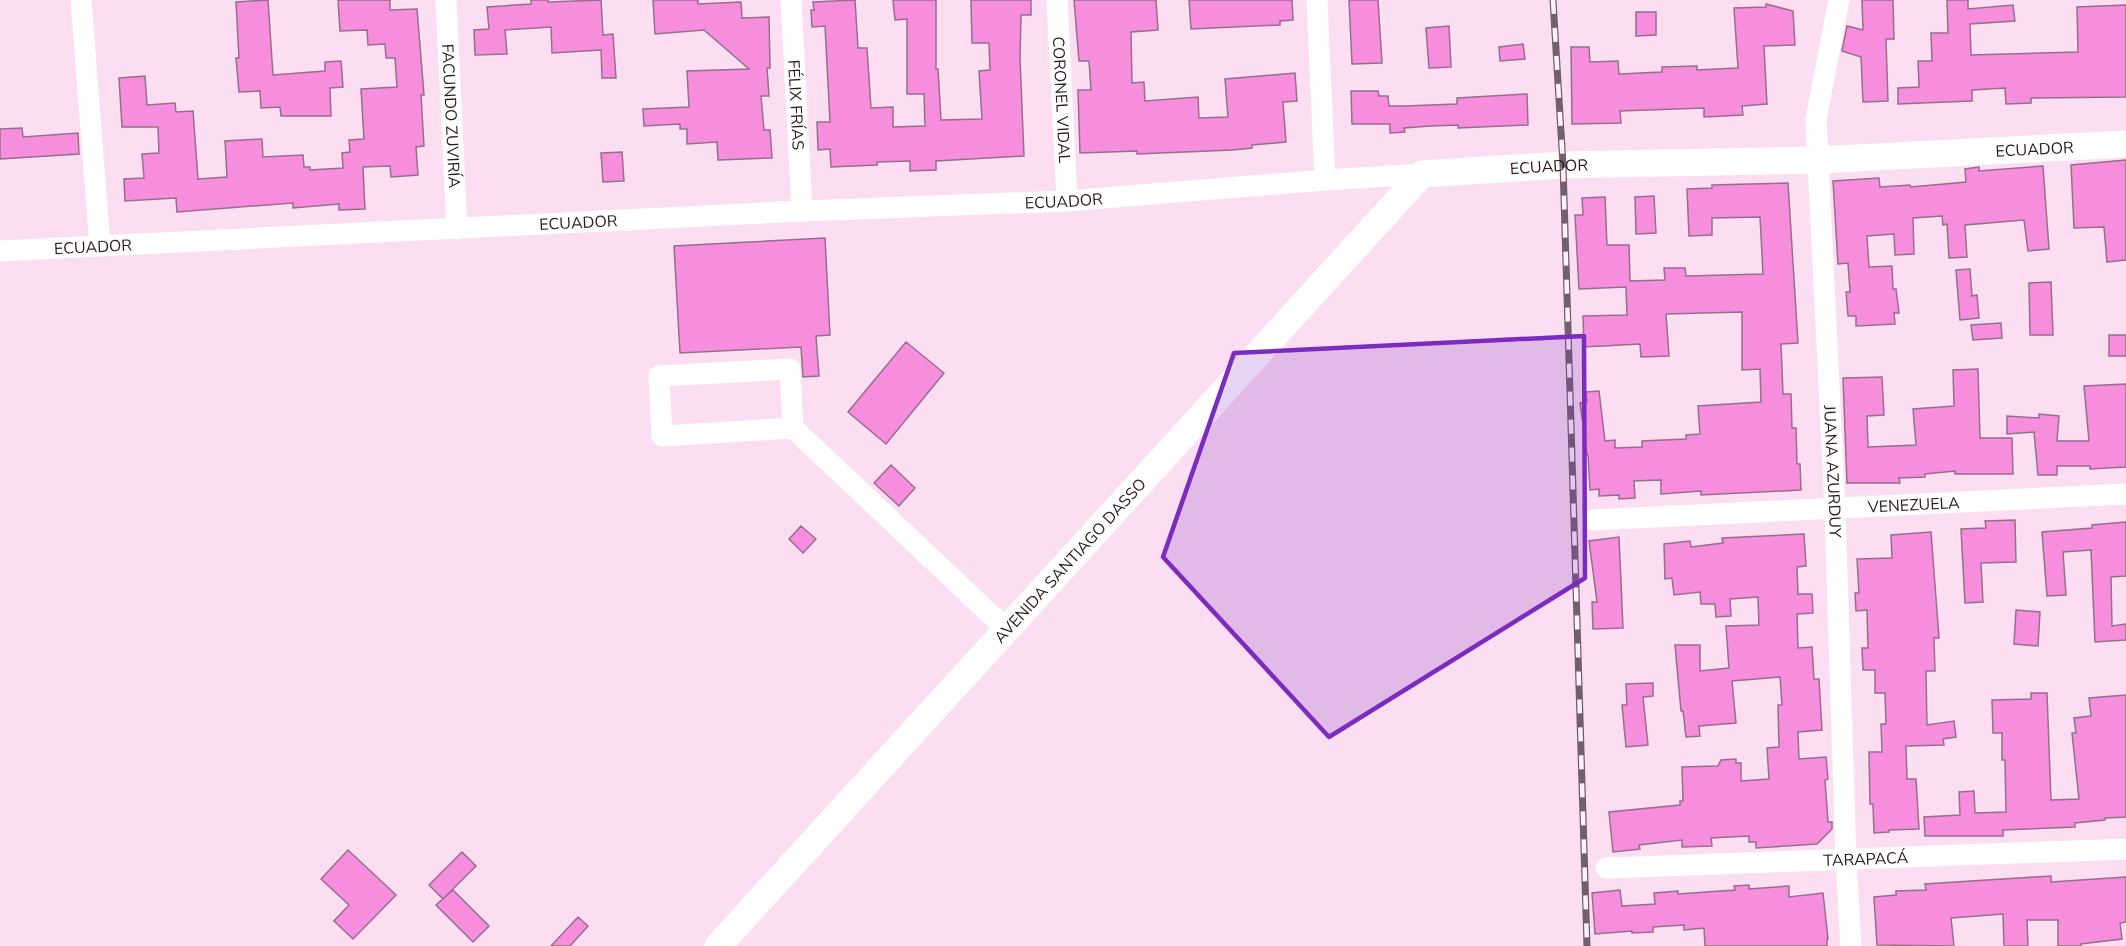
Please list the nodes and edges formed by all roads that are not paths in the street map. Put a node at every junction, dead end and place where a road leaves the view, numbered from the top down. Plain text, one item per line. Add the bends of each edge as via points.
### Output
1 (81, 0) edge
2 (446, 0) edge
3 (791, 0) edge
4 (1057, 0) edge
5 (1317, 0) edge
6 (1839, 0) edge
7 (2126, 144) edge
8 (1818, 160) junction
9 (1422, 174) junction
10 (1325, 180) junction
11 (1066, 201) junction
12 (802, 211) junction
13 (457, 229) junction
14 (100, 246) junction
15 (0, 251) edge
16 (793, 428) junction
17 (2126, 494) edge
18 (1835, 508) junction
19 (1593, 520) dead end
20 (1006, 629) junction
21 (2126, 849) edge
22 (1846, 860) junction
23 (1606, 868) dead end
24 (718, 946) edge
25 (1851, 946) edge

1 - 14 street
2 - 13 street, FACUNDO ZUVIRÍA
3 - 12 street, FÉLIX FRÍAS
4 - 11 street, CORONEL VIDAL
5 - 10 street
6 - 8 street, JUANA AZURDUY via 1816,118
7 - 8 main road, ECUADOR
8 - 9 main road, ECUADOR via 1563,165
8 - 18 street, JUANA AZURDUY
9 - 10 street, ECUADOR
9 - 20 main road, AVENIDA SANTIAGO DASSO
10 - 11 street, ECUADOR
11 - 12 street, ECUADOR
12 - 13 street, ECUADOR
13 - 14 street, ECUADOR
14 - 15 street, ECUADOR
16 - 16 street via 662,436 659,376 790,369
16 - 20 street
17 - 18 street, VENEZUELA
18 - 19 street, VENEZUELA
18 - 22 street, JUANA AZURDUY
20 - 24 main road, AVENIDA SANTIAGO DASSO
21 - 22 street, TARAPACÁ
22 - 23 street, TARAPACÁ
22 - 25 street, JUANA AZURDUY

